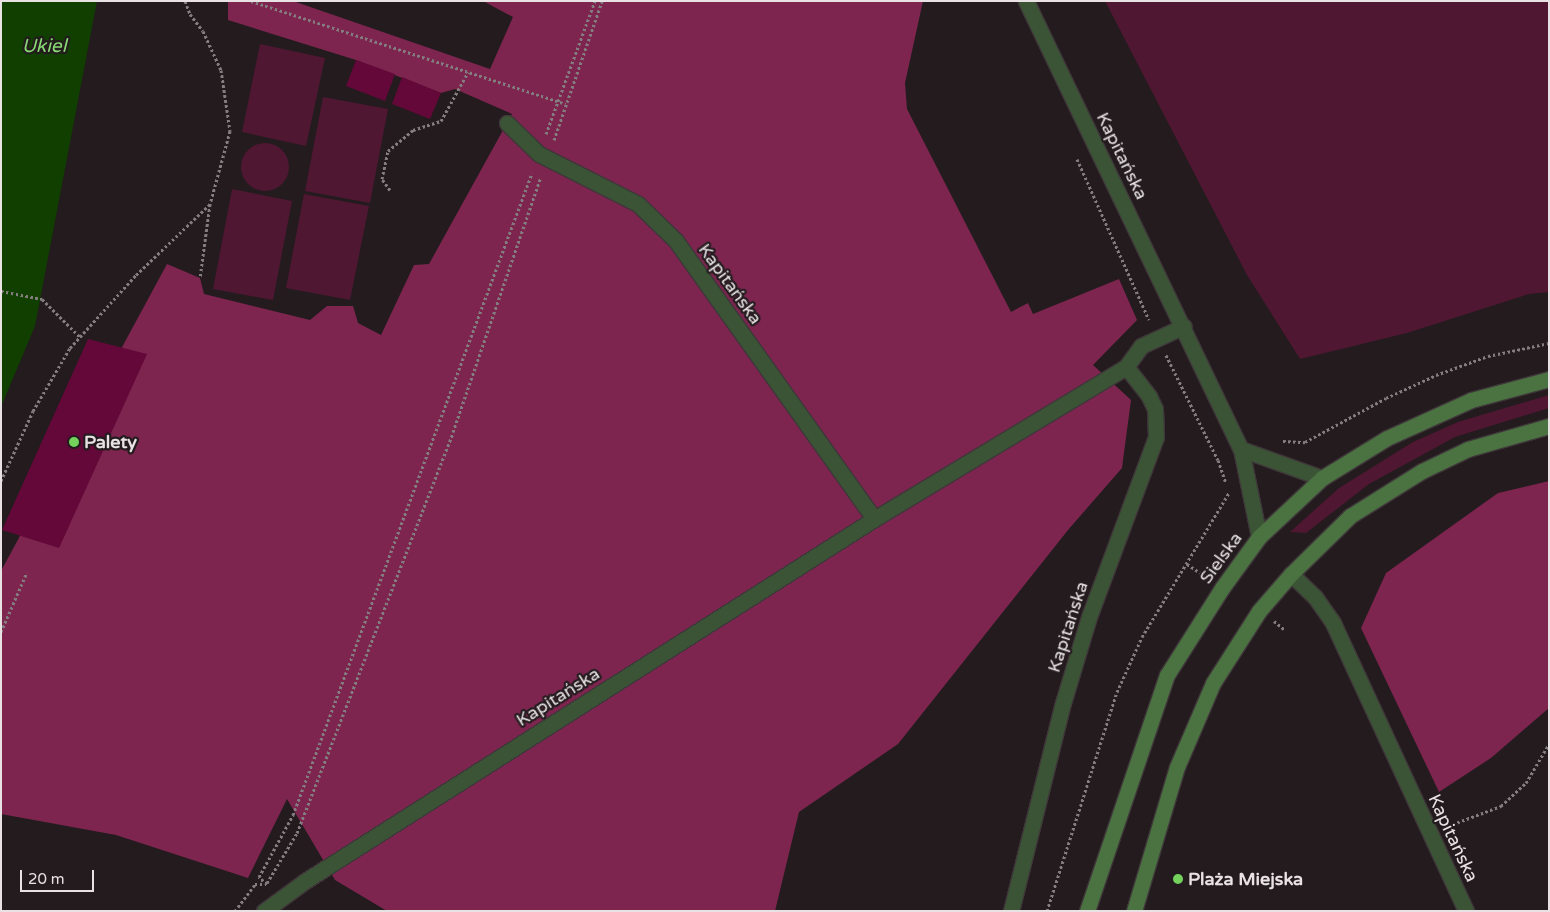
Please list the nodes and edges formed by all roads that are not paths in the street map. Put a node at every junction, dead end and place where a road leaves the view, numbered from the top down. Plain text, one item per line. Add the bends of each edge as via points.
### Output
1 (1026, 1) edge
2 (508, 123) dead end
3 (1184, 326) junction
4 (1126, 367) junction
5 (1549, 379) edge
6 (1549, 426) edge
7 (1241, 449) junction
8 (1322, 478) junction
9 (874, 518) junction
10 (1259, 537) junction
11 (1291, 574) junction
12 (264, 911) edge
13 (1011, 911) edge
14 (1087, 911) edge
15 (1134, 911) edge
16 (1466, 911) edge

1 - 3 street, Kapitańska
2 - 9 street, Kapitańska via 543,156 638,204 676,241
3 - 4 street, Kapitańska via 1141,346
3 - 7 street, Kapitańska
4 - 9 street, Kapitańska
4 - 13 street, Kapitańska via 1155,409 1156,437 1089,617 1063,703
5 - 8 main road, Sielska via 1470,400 1387,438
6 - 11 main road via 1468,448 1422,471 1350,516
7 - 8 street
7 - 10 street, Kapitańska
8 - 10 main road, Sielska
9 - 12 street, Kapitańska via 305,880
10 - 14 main road, Sielska via 1167,675
11 - 15 main road via 1259,611 1213,683 1177,767
11 - 16 street, Kapitańska via 1315,597 1333,623

